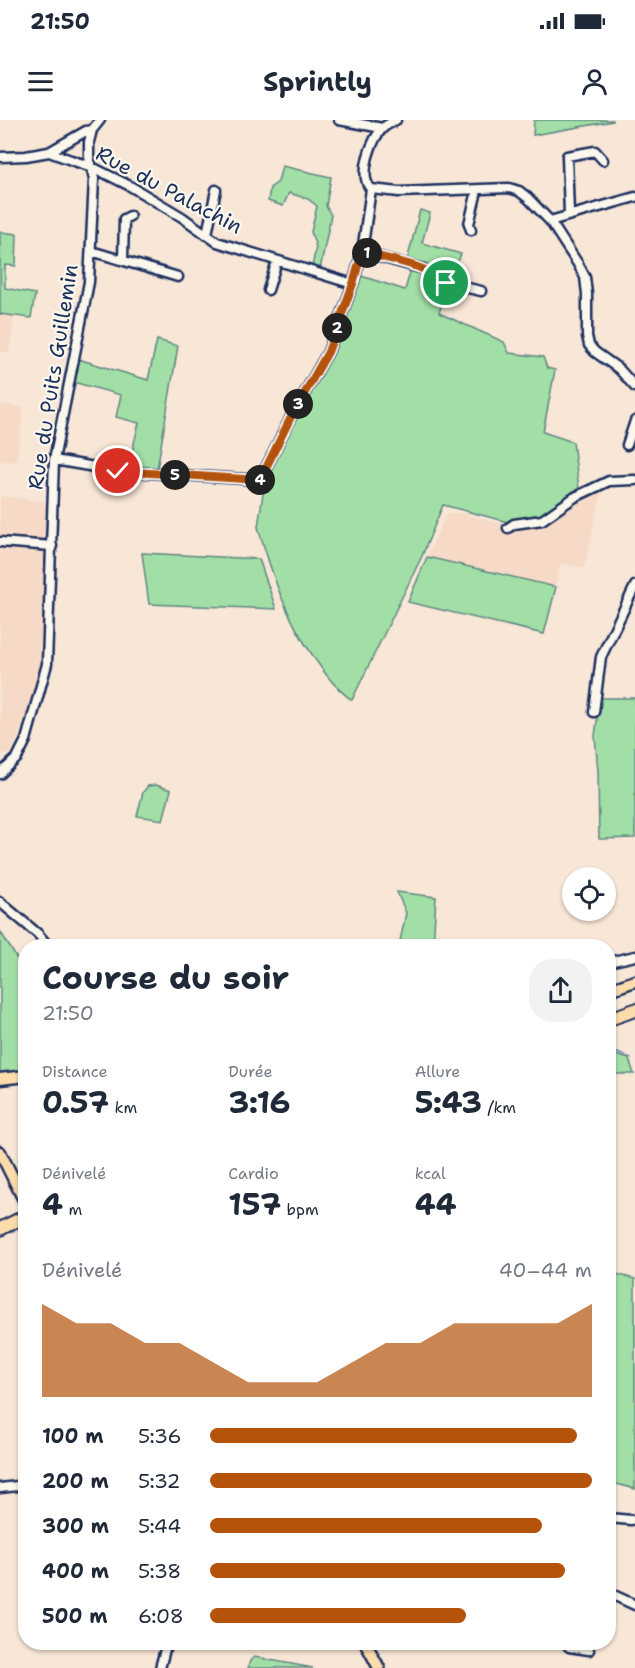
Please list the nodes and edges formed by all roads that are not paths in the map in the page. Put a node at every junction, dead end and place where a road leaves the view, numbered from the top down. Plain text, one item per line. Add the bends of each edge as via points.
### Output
1 (100, 120) edge
2 (339, 120) edge
3 (396, 120) edge
4 (382, 128) junction
5 (92, 130) junction
6 (49, 152) junction
7 (0, 157) edge
8 (603, 160) dead end
9 (92, 167) junction
10 (371, 189) junction
11 (216, 190) dead end
12 (477, 190) junction
13 (635, 197) edge
14 (569, 214) junction
15 (130, 216) dead end
16 (550, 221) junction
17 (471, 230) dead end
18 (207, 234) junction
19 (91, 251) junction
20 (362, 252) junction
21 (123, 260) junction
22 (277, 261) junction
23 (177, 277) dead end
24 (353, 284) junction
25 (268, 290) dead end
26 (481, 291) dead end
27 (635, 387) edge
28 (635, 421) edge
29 (627, 446) dead end
30 (54, 460) junction
31 (635, 480) edge
32 (508, 528) dead end
33 (0, 542) edge
34 (52, 546) junction
35 (635, 586) edge
36 (594, 712) dead end
37 (0, 774) edge
38 (0, 902) edge
39 (42, 939) edge
40 (635, 956) edge
41 (616, 960) edge
42 (635, 981) edge
43 (616, 988) edge
44 (635, 1010) edge
45 (616, 1017) edge
46 (635, 1018) edge
47 (616, 1025) edge
48 (18, 1077) edge
49 (0, 1079) edge
50 (0, 1152) edge
51 (18, 1189) edge
52 (18, 1220) edge
53 (0, 1229) edge
54 (18, 1229) edge
55 (0, 1239) edge
56 (18, 1486) edge
57 (0, 1488) edge
58 (616, 1519) edge
59 (631, 1520) dead end
60 (616, 1596) edge
61 (635, 1605) edge
62 (165, 1650) edge
63 (369, 1650) edge
64 (160, 1668) edge
65 (379, 1668) edge

1 - 5 street
2 - 4 street
3 - 4 street
4 - 10 street via 366,163 364,175
5 - 6 street
5 - 9 street, Rue du Puits Guillemin
6 - 7 street, Rue du Palachin
6 - 9 street, Rue du Palachin
8 - 14 street via 595,151 567,156
9 - 18 street, Rue du Palachin
9 - 19 street, Rue du Puits Guillemin
10 - 12 street
10 - 20 street
11 - 18 street
12 - 16 street via 519,191
12 - 17 street
13 - 14 street
14 - 16 street
15 - 21 street via 124,219
16 - 27 street via 585,277 590,345
18 - 22 street, Rue du Palachin via 218,242
19 - 21 street
19 - 30 street, Rue du Puits Guillemin via 89,282
20 - 24 street
20 - 26 street via 424,269 446,283
21 - 23 street
22 - 24 street, Rue du Palachin
22 - 25 street
24 - 30 street via 328,352 260,480 118,471
28 - 29 street
30 - 34 street, Rue du Puits Guillemin
31 - 32 street via 609,481 542,520
33 - 34 street
34 - 37 street, Rue du Puits Guillemin via 47,664 26,740 17,758
35 - 36 street via 601,657
38 - 39 street
40 - 41 street
42 - 43 main road
44 - 45 highway
46 - 47 highway
48 - 49 main road
50 - 51 main road
52 - 53 highway
54 - 55 highway
56 - 57 street
58 - 59 street
60 - 61 street
62 - 64 street
63 - 65 main road

